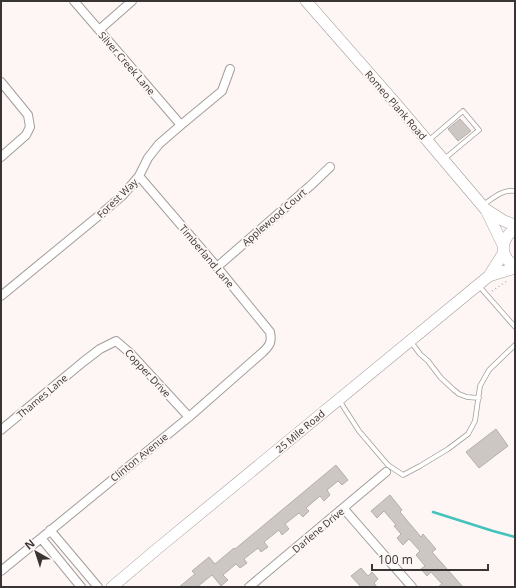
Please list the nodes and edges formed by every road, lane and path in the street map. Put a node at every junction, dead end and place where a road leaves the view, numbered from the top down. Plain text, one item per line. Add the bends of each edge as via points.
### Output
1 (74, 1) edge
2 (132, 1) edge
3 (306, 1) edge
4 (99, 30) junction
5 (230, 69) dead end
6 (1, 82) edge
7 (181, 125) junction
8 (428, 142) junction
9 (1, 157) edge
10 (443, 160) junction
11 (330, 167) dead end
12 (139, 176) junction
13 (515, 191) edge
14 (484, 208) junction
15 (515, 225) edge
16 (515, 229) edge
17 (504, 248) junction
18 (217, 267) junction
19 (515, 267) edge
20 (489, 276) junction
21 (507, 281) dead end
22 (1, 284) edge
23 (478, 285) junction
24 (4, 294) edge
25 (487, 295) junction
26 (515, 327) edge
27 (272, 339) joint
28 (409, 340) junction
29 (515, 345) edge
30 (83, 362) joint
31 (479, 398) junction
32 (338, 399) junction
33 (189, 417) junction
34 (1, 430) edge
35 (386, 472) dead end
36 (344, 509) junction
37 (50, 530) junction
38 (41, 538) junction
39 (1, 571) edge
40 (252, 586) edge
41 (81, 587) edge
42 (98, 587) edge
43 (112, 587) edge
44 (412, 587) edge

1 - 4 street, Silver Creek Lane
2 - 4 street
3 - 8 street, Romeo Plank Road
4 - 7 street, Silver Creek Lane
5 - 7 street, Forest Way via 222,92
6 - 9 street via 28,115 30,127 26,136
7 - 12 street, Forest Way via 159,144
8 - 10 street, Romeo Plank Road
8 - 10 lane via 463,111 479,130
10 - 14 street, Romeo Plank Road
11 - 18 street, Applewood Court
12 - 18 street, Timberland Lane
12 - 24 street, Forest Way via 102,214
13 - 14 lane via 503,192
14 - 15 street, Romeo Plank Road
14 - 17 street, Romeo Plank Road
16 - 17 street, 25 Mile Road via 505,239
17 - 19 street, Romeo Plank Road via 506,258
17 - 20 street, 25 Mile Road
18 - 27 street, Timberland Lane via 270,332
19 - 20 street, 25 Mile Road
20 - 23 street, 25 Mile Road
21 - 25 path
22 - 24 street
23 - 25 lane
23 - 28 street, 25 Mile Road
25 - 26 lane
27 - 33 street, Clinton Avenue via 263,352
28 - 31 lane via 454,390 467,397
28 - 32 street, 25 Mile Road
29 - 31 lane via 489,370 480,386
30 - 33 street, Copper Drive via 116,341 130,352
30 - 34 street, Thames Lane
31 - 32 lane via 475,422 468,434 448,449 402,475 388,465 359,431
32 - 43 street, 25 Mile Road
33 - 37 street, Clinton Avenue
35 - 36 street, Darlene Drive
36 - 40 street, Darlene Drive
36 - 44 street
37 - 38 street, Clinton Avenue
37 - 42 street
38 - 39 street, Clinton Avenue
38 - 41 street

